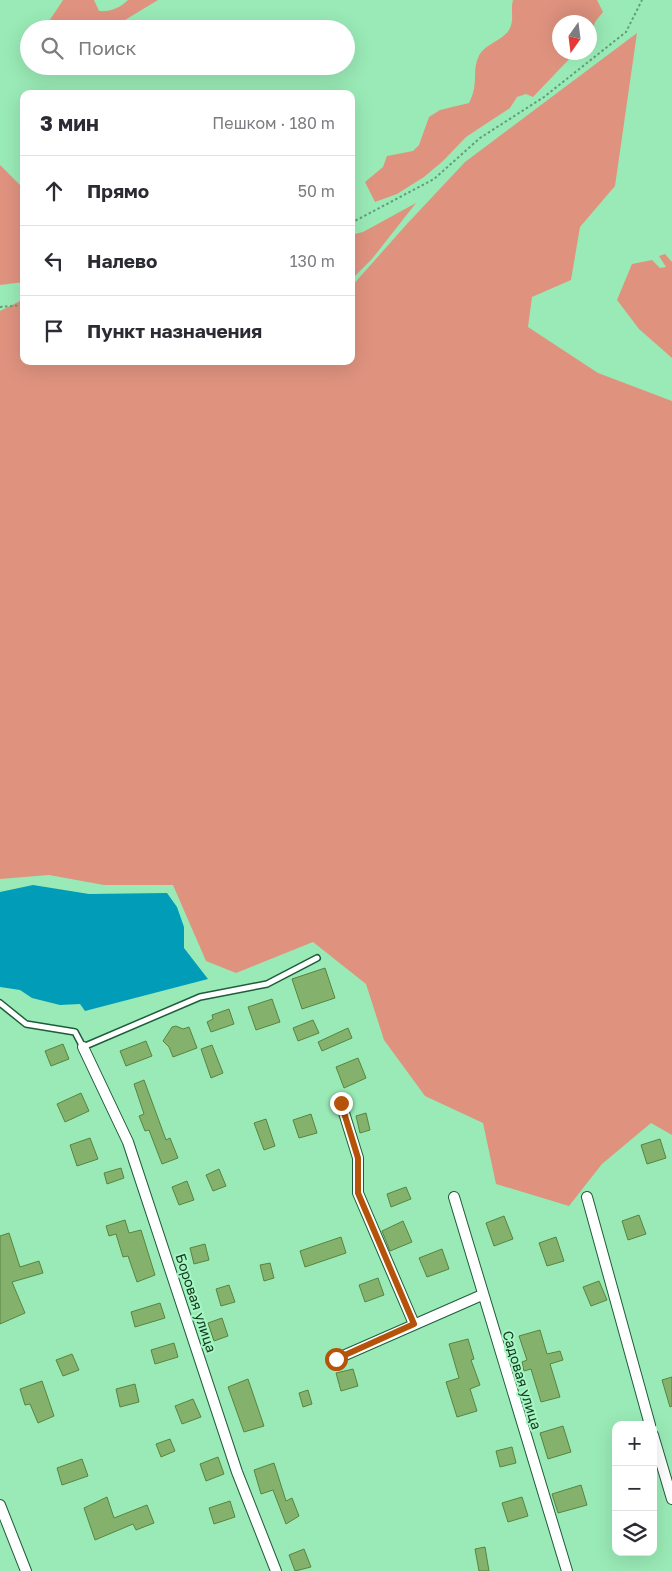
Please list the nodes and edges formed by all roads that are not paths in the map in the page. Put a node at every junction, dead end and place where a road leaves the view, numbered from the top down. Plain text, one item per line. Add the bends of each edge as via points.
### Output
1 (317, 958) dead end
2 (0, 1003) edge
3 (83, 1048) junction
4 (341, 1103) dead end
5 (587, 1197) dead end
6 (454, 1198) dead end
7 (482, 1295) junction
8 (414, 1324) junction
9 (336, 1359) dead end
10 (649, 1421) edge
11 (657, 1448) edge
12 (672, 1499) edge
13 (0, 1505) edge
14 (26, 1571) edge
15 (276, 1571) edge
16 (567, 1571) edge

1 - 3 lane via 267,984 200,997
2 - 3 lane via 26,1024 75,1032
3 - 15 street, Боровая улица via 128,1142 238,1472
4 - 8 street via 358,1158 358,1193
5 - 10 street
6 - 7 street, Садовая улица
7 - 8 street
7 - 16 street, Садовая улица
8 - 9 street
11 - 12 street
13 - 14 street

